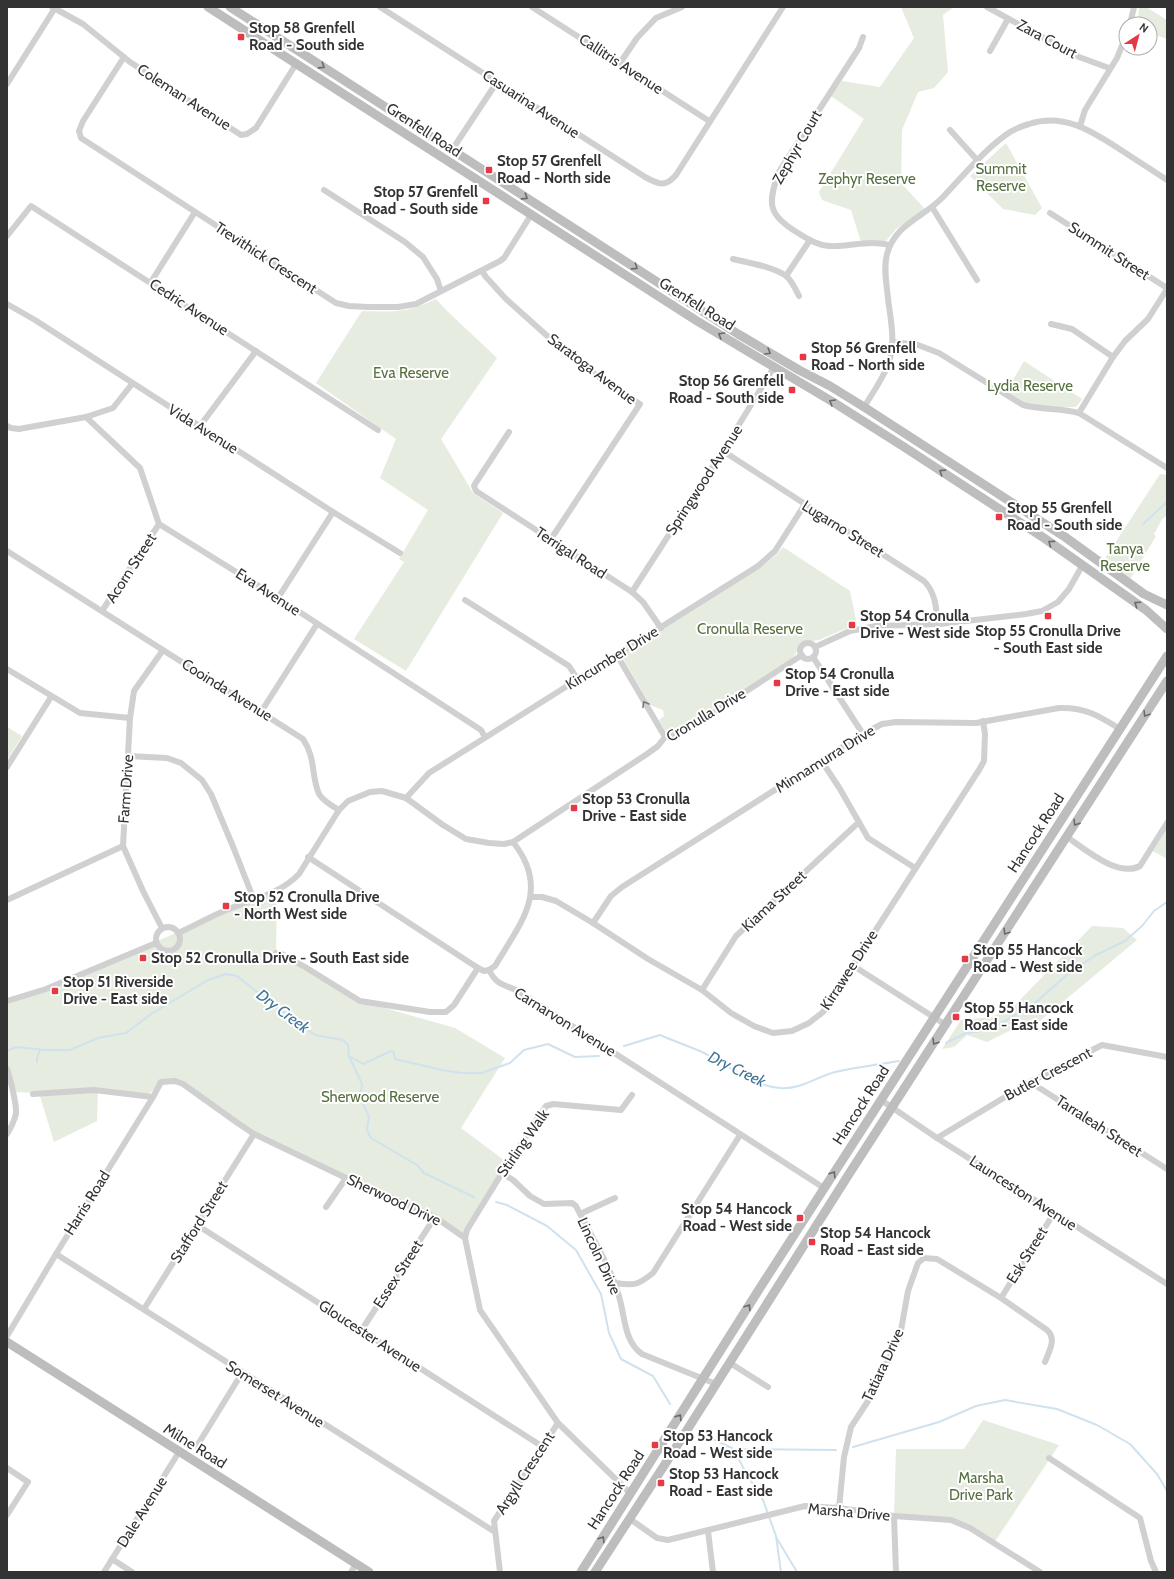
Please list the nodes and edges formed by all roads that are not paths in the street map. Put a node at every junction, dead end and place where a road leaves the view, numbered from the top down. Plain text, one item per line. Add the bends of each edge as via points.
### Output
1 (208, 7) edge
2 (230, 7) edge
3 (380, 7) edge
4 (532, 7) edge
5 (682, 7) edge
6 (783, 7) edge
7 (987, 7) edge
8 (54, 8) edge
9 (540, 9) edge
10 (1008, 19) junction
11 (863, 37) dead end
12 (990, 51) dead end
13 (303, 54) junction
14 (1118, 56) edge
15 (124, 57) junction
16 (620, 63) junction
17 (296, 64) junction
18 (1109, 68) junction
19 (497, 82) junction
20 (7, 84) edge
21 (709, 121) junction
22 (1080, 126) junction
23 (950, 130) dead end
24 (452, 150) junction
25 (445, 160) junction
26 (978, 161) junction
27 (1167, 180) edge
28 (324, 190) dead end
29 (538, 205) junction
30 (932, 207) junction
31 (195, 212) junction
32 (1050, 213) dead end
33 (531, 215) junction
34 (7, 236) edge
35 (810, 240) junction
36 (890, 245) junction
37 (733, 259) dead end
38 (482, 271) junction
39 (786, 276) junction
40 (978, 280) dead end
41 (150, 282) junction
42 (1167, 289) edge
43 (441, 291) junction
44 (799, 296) dead end
45 (7, 304) edge
46 (1051, 324) dead end
47 (893, 342) junction
48 (256, 351) junction
49 (1113, 357) junction
50 (774, 367) junction
51 (132, 384) junction
52 (864, 407) junction
53 (1079, 413) junction
54 (86, 417) junction
55 (857, 417) junction
56 (7, 426) edge
57 (200, 426) junction
58 (378, 430) dead end
59 (509, 432) dead end
60 (723, 451) junction
61 (1167, 468) edge
62 (804, 504) junction
63 (333, 512) junction
64 (159, 524) junction
65 (551, 539) junction
66 (7, 551) edge
67 (400, 553) dead end
68 (1089, 555) junction
69 (1082, 566) junction
70 (632, 592) junction
71 (278, 598) junction
72 (465, 600) dead end
73 (1167, 605) edge
74 (102, 611) junction
75 (317, 624) junction
76 (938, 624) junction
77 (661, 628) junction
78 (1167, 629) edge
79 (815, 647) junction
80 (163, 650) junction
81 (617, 655) junction
82 (802, 656) junction
83 (1167, 656) edge
84 (813, 657) junction
85 (7, 669) edge
86 (578, 680) junction
87 (1167, 681) edge
88 (51, 697) junction
89 (260, 712) junction
90 (130, 718) junction
91 (983, 721) junction
92 (1120, 729) junction
93 (863, 734) junction
94 (485, 737) junction
95 (665, 737) junction
96 (128, 756) junction
97 (821, 760) junction
98 (7, 767) edge
99 (406, 798) junction
100 (339, 810) junction
101 (859, 822) junction
102 (1167, 823) edge
103 (1067, 837) junction
104 (513, 842) junction
105 (123, 846) junction
106 (308, 857) junction
107 (915, 868) junction
108 (532, 897) junction
109 (7, 900) edge
110 (254, 900) junction
111 (593, 923) junction
112 (162, 928) junction
113 (178, 933) junction
114 (156, 943) junction
115 (276, 953) dead end
116 (852, 966) junction
117 (478, 968) junction
118 (489, 970) junction
119 (702, 990) junction
120 (7, 1001) edge
121 (934, 1018) junction
122 (946, 1025) junction
123 (1167, 1057) edge
124 (7, 1070) edge
125 (9, 1080) edge
126 (175, 1081) joint
127 (1030, 1082) junction
128 (33, 1094) dead end
129 (632, 1095) dead end
130 (154, 1097) junction
131 (881, 1100) junction
132 (892, 1108) junction
133 (7, 1134) edge
134 (254, 1134) junction
135 (740, 1135) junction
136 (937, 1138) junction
137 (1167, 1169) edge
138 (502, 1173) junction
139 (346, 1178) junction
140 (824, 1188) junction
141 (835, 1195) junction
142 (615, 1198) dead end
143 (326, 1207) dead end
144 (1054, 1213) junction
145 (580, 1214) junction
146 (435, 1217) junction
147 (197, 1225) junction
148 (465, 1238) junction
149 (56, 1254) junction
150 (616, 1283) junction
151 (1167, 1284) edge
152 (1000, 1298) junction
153 (144, 1309) junction
154 (361, 1331) junction
155 (7, 1336) edge
156 (7, 1342) edge
157 (1045, 1362) dead end
158 (730, 1363) junction
159 (242, 1373) junction
160 (703, 1379) junction
161 (716, 1384) junction
162 (768, 1387) dead end
163 (558, 1423) junction
164 (197, 1446) dead end
165 (543, 1447) junction
166 (179, 1452) junction
167 (1049, 1458) dead end
168 (7, 1468) edge
169 (631, 1494) junction
170 (839, 1508) junction
171 (7, 1516) edge
172 (894, 1516) junction
173 (630, 1519) junction
174 (708, 1531) junction
175 (495, 1532) junction
176 (112, 1559) junction
177 (356, 1564) junction
178 (104, 1572) edge
179 (132, 1572) edge
180 (351, 1572) edge
181 (369, 1572) edge
182 (500, 1572) edge
183 (581, 1572) edge
184 (595, 1572) edge
185 (713, 1572) edge
186 (896, 1572) edge
187 (1040, 1572) edge
188 (1156, 1572) edge

1 - 17 main road, Grenfell Road
2 - 13 main road, Grenfell Road
3 - 19 street, Casuarina Avenue
4 - 9 street, Callitris Avenue
5 - 16 street via 656,18 637,38
6 - 21 street, Casuarina Avenue
7 - 10 street, Zara Court
8 - 15 street, Coleman Avenue via 83,24
8 - 20 street
9 - 16 street, Callitris Avenue
10 - 12 street
10 - 18 street, Zara Court via 1079,57
11 - 35 street, Zephyr Court via 859,48 779,172 773,189 774,213 780,221
13 - 17 main road
13 -> 24 main road, Grenfell Road
14 - 18 street
15 - 17 street, Coleman Avenue via 241,134 247,134 256,128
15 - 31 street, Trevithick Crescent via 82,121 79,131 81,138
16 - 21 street, Callitris Avenue
17 - 25 main road, Grenfell Road
18 - 22 street via 1085,110
19 - 21 street, Casuarina Avenue via 645,177 662,184 670,182 676,175
19 - 24 street
22 - 26 street via 1064,121 1039,120 1008,133
22 - 27 street
23 - 26 street
24 - 25 main road
24 -> 29 main road, Grenfell Road
25 - 33 main road, Grenfell Road
26 - 30 street
28 - 43 street via 423,257 437,279
29 - 33 main road
29 -> 52 main road, Grenfell Road via 738,334
30 - 36 street via 907,225
30 - 40 street
31 - 41 street
31 - 43 street, Trevithick Crescent via 342,305 408,306
32 - 42 street, Summit Street
33 - 38 street, Trevithick Crescent via 504,258
50 -> 33 main road, Grenfell Road
34 - 41 street, Cedric Avenue via 31,206
35 - 36 street, Zephyr Court via 815,244 830,246 873,242
35 - 39 street
36 - 47 street via 885,266
37 - 39 street via 768,268
38 - 43 street, Trevithick Crescent
38 - 65 street, Saratoga Avenue via 506,298 554,342 601,379 640,404
39 - 44 street
41 - 48 street, Cedric Avenue
42 - 49 street via 1148,319
45 - 51 street, Vida Avenue
46 - 49 street via 1072,330
47 - 52 street via 888,365
47 - 53 street via 918,345 939,353 1023,405
48 - 57 street
48 - 58 street, Cedric Avenue
49 - 53 street
55 -> 50 main road, Grenfell Road
50 - 60 street, Springwood Avenue
51 - 54 street via 113,408
51 - 57 street, Vida Avenue
52 - 55 main road
52 - 68 main road, Grenfell Road
53 - 61 street
54 - 56 street via 20,429
54 - 64 street via 140,468
69 -> 55 main road, Grenfell Road via 1044,538
57 - 63 street, Vida Avenue
59 - 65 street, Terrigal Road via 474,486 483,496
60 - 62 street, Lugarno Street
60 - 70 street, Springwood Avenue
62 - 76 street, Lugarno Street via 924,581 935,599
62 - 77 street, Kincumber Drive via 775,551 761,563
63 - 67 street, Vida Avenue
63 - 71 street
64 - 71 street, Eva Avenue
64 - 74 street, Acorn Street
65 - 70 street, Terrigal Road
66 - 74 street, Cooinda Avenue
68 - 69 main road
68 - 73 main road, Grenfell Road via 1144,594
69 - 76 street via 1064,596 1051,607 1026,614
78 -> 69 main road, Grenfell Road via 1146,610
70 - 77 street, Terrigal Road via 643,602
71 - 75 street, Eva Avenue
72 - 86 street via 569,666
74 - 80 street, Cooinda Avenue
75 - 89 street
75 - 94 street, Eva Avenue via 442,703 482,730
76 - 79 street via 892,624 863,628 839,634
77 - 81 street, Kincumber Drive
79 - 82 street via 808,643 804,644 801,648
79 - 84 street
80 - 89 street, Cooinda Avenue
80 - 90 street, Farm Drive via 134,691
81 - 86 street, Kincumber Drive
95 -> 81 street
82 - 84 street via 809,659
82 - 95 street, Cronulla Drive via 688,729
83 - 92 main road, Hancock Road
84 - 93 street
85 - 88 street
86 - 94 street, Kincumber Drive
87 -> 103 main road, Hancock Road
88 - 90 street via 80,713
88 - 98 street
89 - 100 street, Cooinda Avenue via 304,739 310,748 319,794 327,803
90 - 96 street, Farm Drive
91 - 92 street, Minnamurra Drive via 1071,707 1090,712
91 - 93 street, Minnamurra Drive via 896,722 882,724
91 - 107 street, Kirrawee Drive via 984,760
92 - 121 main road, Hancock Road
93 - 97 street, Minnamurra Drive
94 - 99 street, Kincumber Drive via 429,773
95 - 104 street, Cronulla Drive via 647,754
96 - 105 street, Farm Drive
96 - 110 street via 167,758 181,763 202,780 211,794
97 - 101 street
97 - 111 street, Minnamurra Drive via 622,887 612,896
99 - 100 street, Cronulla Drive via 382,791 370,792 348,801
99 - 104 street, Cronulla Drive via 466,839 504,844
100 - 106 street
101 - 107 street via 868,838
101 - 119 street, Kiama Street via 736,936
102 - 103 street via 1140,866 1133,870 1118,868
103 -> 122 main road, Hancock Road
104 - 108 street via 525,858
105 - 109 street
105 - 112 street, Farm Drive
106 - 110 street via 292,881 277,891
106 - 117 street
107 - 116 street, Kirrawee Drive
108 - 111 street, Kirrawee Drive via 556,901
108 - 118 street via 517,929 495,966
110 - 113 street via 230,908
111 - 119 street, Kirrawee Drive
112 - 113 street via 173,928
112 - 114 street via 156,936
113 - 114 street via 180,941 171,951 162,950
114 - 120 street via 46,989
115 - 117 street via 305,967 360,1001 430,1012 446,1012 454,1005
116 - 119 street, Kirrawee Drive via 822,1012 809,1023 792,1031 773,1033 754,1026
116 - 121 street
117 - 118 street
118 - 135 street, Carnarvon Avenue via 497,982 518,991
121 - 122 street
121 - 131 main road, Hancock Road
122 -> 132 main road, Hancock Road
123 - 127 street, Butler Crescent via 1102,1045
124 - 125 street
125 - 133 street via 16,1112
126 - 130 street, Harris Road via 161,1082
126 - 134 street, Sherwood Drive
127 - 136 street, Butler Crescent
127 - 137 street, Tarraleah Street
128 - 130 street via 94,1090
129 - 138 street, Stirling Walk via 620,1110 553,1104 546,1106
130 - 149 street, Harris Road
131 - 132 street, Launceston Avenue
140 -> 131 main road, Hancock Road
132 - 136 street, Launceston Avenue
132 - 141 main road, Hancock Road
134 - 139 street, Sherwood Drive
134 - 147 street, Stafford Street
135 - 140 street, Carnarvon Avenue
135 - 150 street via 653,1273 632,1286
136 - 144 street, Launceston Avenue
138 - 145 street, Lincoln Drive via 544,1204 572,1203
138 - 148 street, Stirling Walk via 467,1230
139 - 143 street
139 - 146 street, Sherwood Drive
140 - 141 main road
160 -> 140 main road, Hancock Road
141 - 158 main road, Hancock Road
142 - 145 street
144 - 151 street, Launceston Avenue
144 - 152 street, Esk Street
145 - 150 street, Lincoln Drive
146 - 148 street, Sherwood Drive
146 - 154 street, Essex Street
147 - 153 street, Stafford Street
147 - 154 street, Gloucester Avenue
148 - 163 street via 480,1310
149 - 153 street, Somerset Avenue
149 - 155 street, Harris Road
150 - 160 street, Lincoln Drive via 628,1337 637,1350
152 - 157 street, Tatiara Drive via 1051,1334 1053,1340
152 - 170 street, Tatiara Drive via 937,1259 924,1258 918,1263 908,1291 900,1336 868,1401 851,1427 844,1457
153 - 159 street, Somerset Avenue
154 - 165 street, Gloucester Avenue
156 - 166 main road, Milne Road
158 - 161 main road, Hancock Road
158 - 162 street
159 - 164 street
159 - 175 street, Somerset Avenue
160 - 161 street, Lincoln Drive
169 -> 160 main road, Hancock Road
161 - 173 main road, Hancock Road
163 - 165 street, Argyll Crescent
163 - 169 street
165 - 175 street, Argyll Crescent via 494,1521
166 - 176 street, Dale Avenue
166 - 177 main road, Milne Road
167 - 188 street via 1140,1518
168 - 171 street via 28,1482
183 -> 169 main road, Hancock Road
170 - 172 street, Marsha Drive
170 - 174 street, Marsha Drive via 805,1506
172 - 186 street
172 - 187 street, Marsha Drive via 960,1522
173 - 174 street, Marsha Drive via 662,1539 672,1540
173 - 184 main road, Hancock Road
174 - 185 street
175 - 182 street, Argyll Crescent
176 - 178 street, Dale Avenue
176 - 179 street
177 - 180 street
177 - 181 main road, Milne Road

